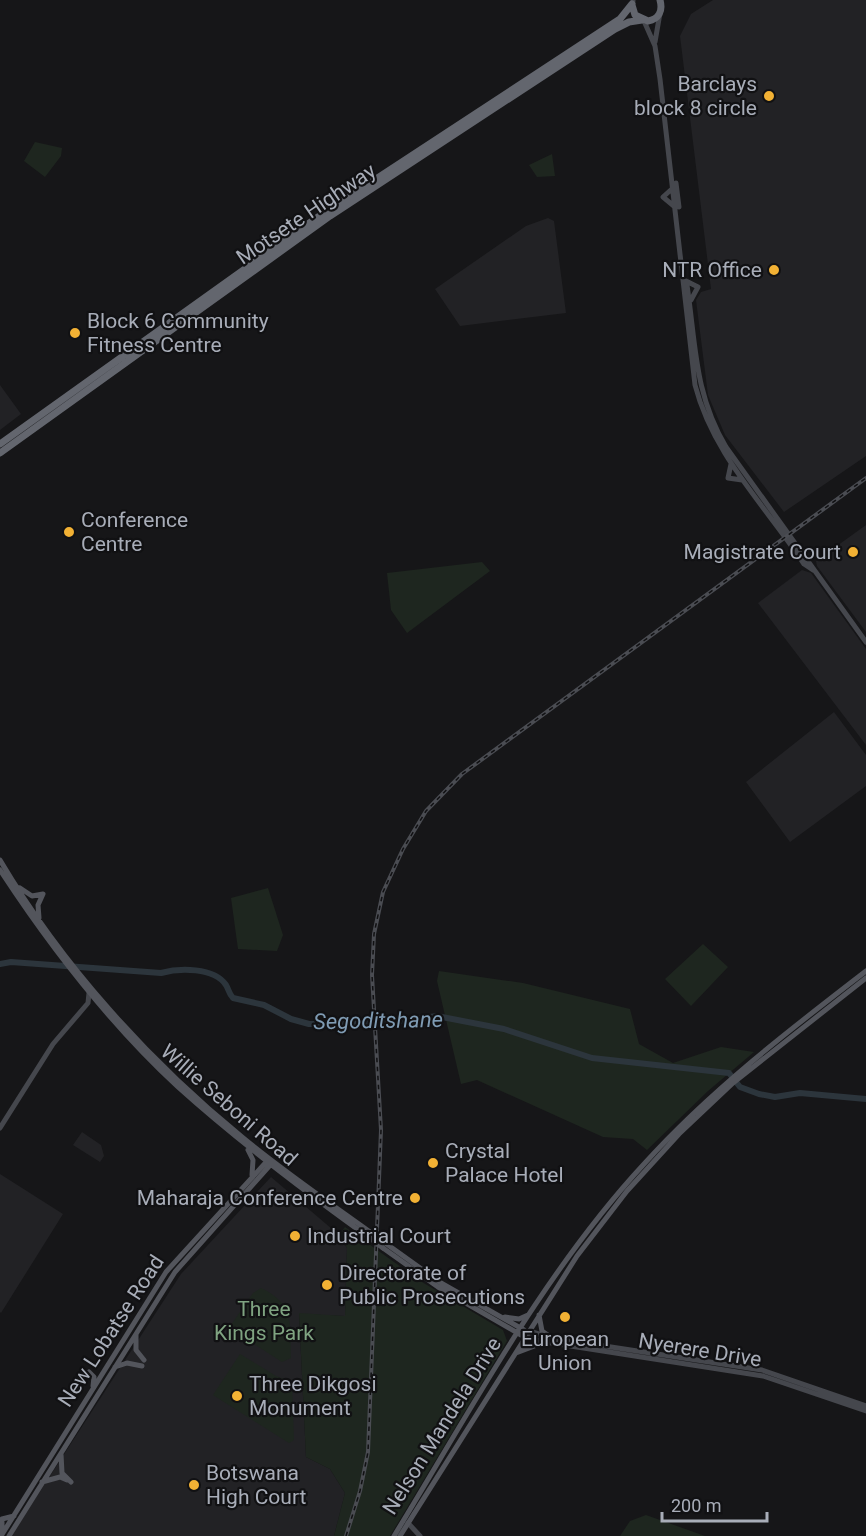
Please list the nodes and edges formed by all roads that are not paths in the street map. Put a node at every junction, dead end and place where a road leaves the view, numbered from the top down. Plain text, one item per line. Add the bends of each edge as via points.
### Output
1 (660, 0) edge
2 (668, 0) edge
3 (633, 1) edge
4 (661, 11) junction
5 (643, 21) junction
6 (655, 46) junction
7 (666, 125) junction
8 (673, 188) junction
9 (676, 209) junction
10 (686, 281) junction
11 (690, 304) junction
12 (698, 384) junction
13 (2, 442) edge
14 (0, 453) edge
15 (731, 462) junction
16 (743, 481) junction
17 (813, 570) junction
18 (866, 642) edge
19 (0, 860) edge
20 (0, 870) edge
21 (16, 885) junction
22 (39, 921) junction
23 (53, 944) junction
24 (866, 971) edge
25 (866, 978) edge
26 (82, 980) junction
27 (88, 991) junction
28 (84, 1008) junction
29 (106, 1012) junction
30 (756, 1061) junction
31 (732, 1081) junction
32 (0, 1128) edge
33 (244, 1145) junction
34 (270, 1162) junction
35 (285, 1177) junction
36 (255, 1178) junction
37 (370, 1236) junction
38 (532, 1312) junction
39 (539, 1315) junction
40 (500, 1319) junction
41 (138, 1330) junction
42 (520, 1331) junction
43 (527, 1334) junction
44 (552, 1338) junction
45 (545, 1342) junction
46 (510, 1347) junction
47 (516, 1353) junction
48 (115, 1367) junction
49 (104, 1370) junction
50 (93, 1388) junction
51 (866, 1409) edge
52 (61, 1453) junction
53 (42, 1482) junction
54 (14, 1516) junction
55 (1, 1518) edge
56 (408, 1523) junction
57 (12, 1525) junction
58 (404, 1530) junction
59 (413, 1531) junction
60 (1, 1535) edge
61 (9, 1536) edge
62 (394, 1536) edge
63 (400, 1536) edge
64 (420, 1536) edge

1 - 4 highway
2 - 4 highway
3 - 5 highway via 633,12
3 - 13 highway, Motsete Highway via 620,19 303,228
4 - 5 highway, Motsete Highway via 656,18
4 - 6 main road
5 - 6 main road
5 - 14 highway, Motsete Highway via 615,29 330,216
6 - 7 main road
7 - 8 main road
7 - 10 main road via 676,178
8 - 9 main road
8 - 9 main road via 663,197
9 - 12 main road
10 - 11 main road
10 - 11 main road via 698,287
11 - 12 main road
12 - 15 main road via 707,422
12 - 17 main road via 726,447
15 - 16 main road
15 - 16 main road via 728,478
16 - 17 main road via 804,564
17 - 18 main road
19 - 21 main road
20 - 23 main road
21 - 22 main road
21 - 22 main road via 32,896 43,894
22 - 23 main road
23 - 26 main road
24 - 30 main road
25 - 30 main road
26 - 27 main road, Willie Seboni Road
26 - 34 main road, Willie Seboni Road via 156,1059
27 - 28 main road via 90,1000
27 - 29 main road, Willie Seboni Road
28 - 29 main road via 95,1006
28 - 32 main road via 53,1044
29 - 33 main road, Willie Seboni Road via 177,1086
30 - 31 main road
31 - 38 main road, Nelson Mandela Drive via 643,1164 573,1251
31 - 39 main road, Nelson Mandela Drive via 627,1191 577,1256
33 - 34 main road, Willie Seboni Road
33 - 36 main road via 253,1160
34 - 35 main road, Willie Seboni Road
34 - 36 main road, New Lobatse Road
34 - 37 main road, Willie Seboni Road
35 - 36 main road via 271,1173
35 - 37 main road, Willie Seboni Road
36 - 41 main road, New Lobatse Road via 176,1272
36 - 49 main road, New Lobatse Road via 166,1272
37 - 40 main road, bridge
37 - 40 main road, bridge via 438,1287
38 - 40 main road via 524,1318
38 - 42 main road, Nelson Mandela Drive
39 - 43 main road, Nelson Mandela Drive
39 - 44 main road via 542,1331
40 - 42 main road
40 - 46 main road via 510,1332
41 - 48 main road, New Lobatse Road
41 - 48 main road via 136,1350 143,1363
42 - 43 main road
42 - 46 main road, Nelson Mandela Drive
43 - 44 main road, Nyerere Drive
43 - 45 main road, Nyerere Drive
43 - 47 main road, Nelson Mandela Drive
44 - 51 main road, Nyerere Drive via 762,1370
45 - 47 main road
45 - 51 main road, Nyerere Drive via 763,1376
46 - 62 main road, Nelson Mandela Drive
47 - 56 main road, Nelson Mandela Drive
48 - 52 main road, New Lobatse Road
49 - 50 main road, New Lobatse Road
49 - 50 main road via 89,1372 94,1377
50 - 54 main road, New Lobatse Road
52 - 53 main road, New Lobatse Road
52 - 53 main road via 62,1473 71,1482 60,1477
53 - 57 main road, New Lobatse Road
54 - 55 main road
54 - 57 main road, New Lobatse Road
55 - 57 main road
55 - 60 main road
56 - 58 main road, Nelson Mandela Drive
56 - 59 main road
57 - 60 main road, New Lobatse Road
57 - 61 main road, New Lobatse Road
58 - 59 main road
58 - 63 main road, Nelson Mandela Drive
59 - 64 main road

